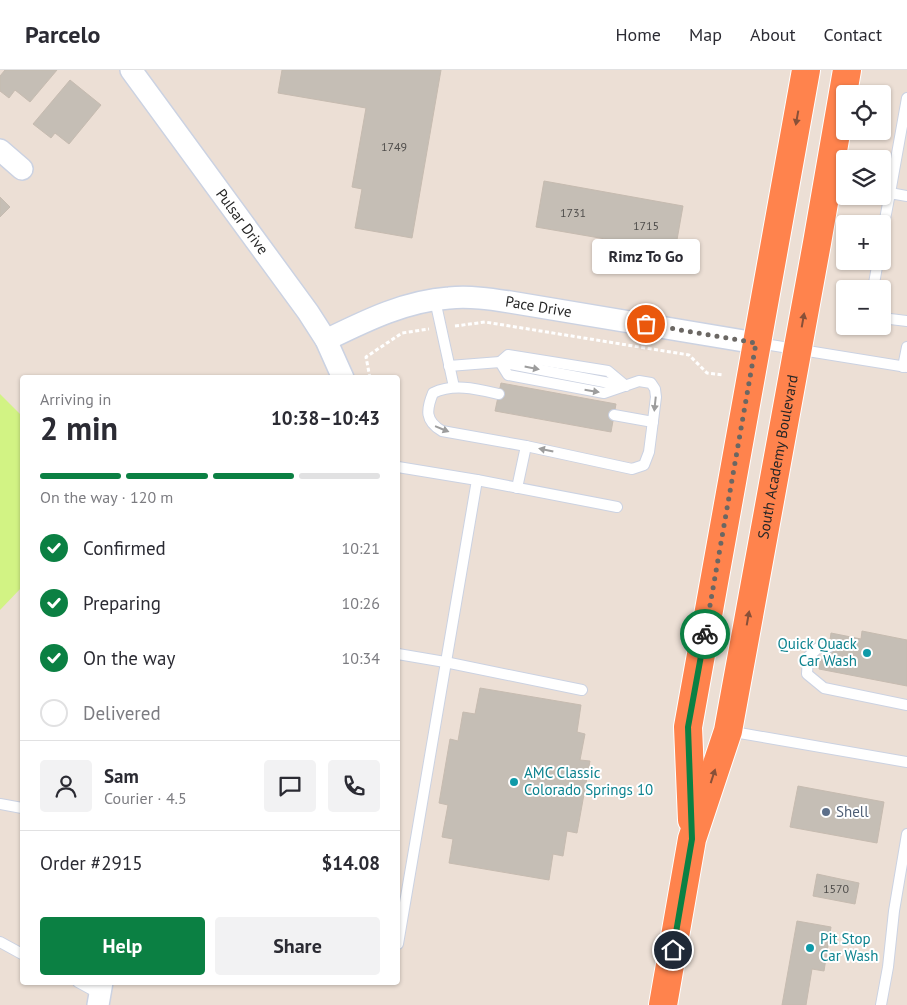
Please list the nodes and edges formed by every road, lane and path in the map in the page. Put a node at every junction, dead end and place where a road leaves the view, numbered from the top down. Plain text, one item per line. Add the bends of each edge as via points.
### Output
1 (131, 70) edge
2 (806, 70) edge
3 (847, 70) edge
4 (907, 98) edge
5 (0, 150) edge
6 (22, 170) dead end
7 (891, 187) edge
8 (891, 193) edge
9 (907, 196) edge
10 (434, 300) junction
11 (891, 319) edge
12 (907, 321) edge
13 (440, 328) junction
14 (326, 340) junction
15 (756, 343) junction
16 (907, 347) edge
17 (798, 349) junction
18 (500, 362) junction
19 (449, 366) junction
20 (905, 367) edge
21 (342, 375) edge
22 (369, 375) edge
23 (723, 375) dead end
24 (626, 386) junction
25 (454, 387) junction
26 (499, 394) dead end
27 (614, 415) dead end
28 (653, 422) junction
29 (526, 446) junction
30 (400, 467) edge
31 (477, 480) junction
32 (518, 488) junction
33 (617, 507) dead end
34 (829, 647) dead end
35 (400, 654) edge
36 (445, 662) junction
37 (582, 690) dead end
38 (907, 705) edge
39 (728, 731) junction
40 (907, 762) edge
41 (0, 804) edge
42 (20, 808) edge
43 (907, 834) edge
44 (692, 839) junction
45 (905, 860) edge
46 (400, 939) edge
47 (0, 942) edge
48 (20, 953) edge
49 (84, 985) edge
50 (100, 994) edge
51 (663, 1005) edge
52 (881, 1005) edge

1 - 14 street, Pulsar Drive
2 -> 15 highway, South Academy Boulevard
17 -> 3 highway, South Academy Boulevard
4 - 7 lane
5 - 6 street
8 - 9 lane
10 - 13 lane
10 - 14 street, Pace Drive via 390,311
10 - 15 street, Pace Drive via 475,298 510,302
11 - 12 lane
13 - 19 lane
13 - 22 path via 402,333 366,357
13 - 23 path via 485,322 689,355 707,373
14 - 21 street, Pulsar Drive
15 - 17 lane
15 - 44 highway, South Academy Boulevard via 688,727
16 - 20 lane
17 - 20 lane
39 -> 17 highway, South Academy Boulevard
18 - 19 lane
18 -> 24 lane via 508,355 608,371
18 -> 24 lane via 508,376 604,393
19 - 25 lane
24 -> 28 lane via 639,382 651,383 655,388
25 - 26 lane
25 -> 29 lane via 433,393 428,405 429,418 434,426 450,433
27 - 28 lane
28 -> 29 lane via 644,465 632,469
29 - 32 lane
30 - 31 lane
31 - 32 lane
31 - 36 lane
32 - 33 lane
34 - 38 lane via 818,648 808,657 807,674 824,688
35 - 36 lane
36 - 37 lane
36 - 46 lane
39 - 40 lane
44 -> 39 highway, South Academy Boulevard
41 - 42 lane
43 - 45 lane
44 - 51 highway, South Academy Boulevard
45 - 52 lane via 894,911
47 - 48 lane
49 - 50 lane

